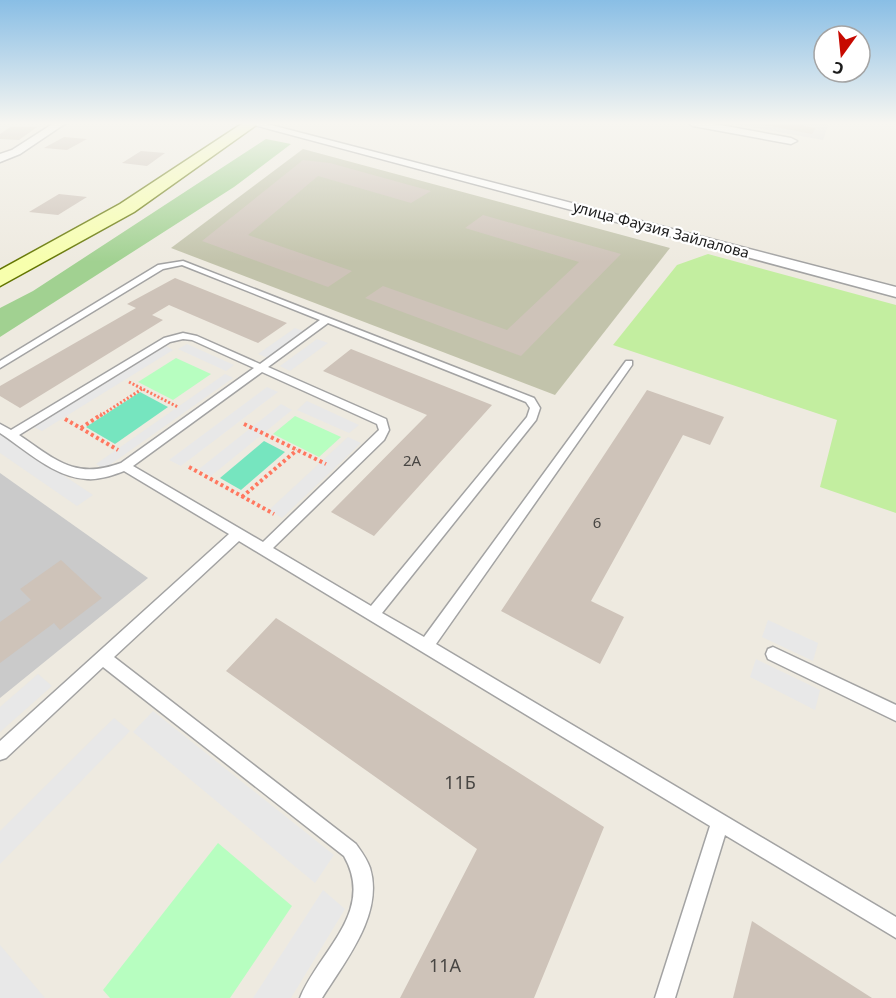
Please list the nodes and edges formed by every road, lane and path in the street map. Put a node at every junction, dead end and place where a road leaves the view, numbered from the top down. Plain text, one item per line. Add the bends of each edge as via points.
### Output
1 (184, 170) edge
2 (429, 170) edge
3 (0, 279) edge
4 (896, 292) edge
5 (328, 319) junction
6 (628, 363) dead end
7 (0, 365) edge
8 (261, 368) junction
9 (112, 373) junction
10 (142, 389) junction
11 (50, 411) junction
12 (195, 415) junction
13 (244, 424) dead end
14 (0, 428) edge
15 (81, 428) junction
16 (11, 435) junction
17 (297, 450) junction
18 (130, 462) junction
19 (189, 467) dead end
20 (343, 472) junction
21 (242, 497) junction
22 (290, 524) junction
23 (239, 533) junction
24 (264, 549) junction
25 (373, 614) junction
26 (426, 646) junction
27 (773, 654) dead end
28 (103, 658) junction
29 (896, 713) edge
30 (0, 752) edge
31 (720, 822) junction
32 (896, 928) edge
33 (310, 998) edge
34 (665, 998) edge

1 - 3 main road via 127,208
2 - 4 street, улица Фаузия Зайлалова
5 - 7 lane via 188,264 174,263 161,267
5 - 8 lane
5 - 25 lane via 524,396 535,408 532,418
6 - 26 lane
8 - 9 lane via 183,336 167,340
8 - 12 lane
8 - 20 lane via 382,422 382,434
9 - 10 path
9 - 11 lane
10 - 12 path
10 - 15 path
11 - 15 path
11 - 16 lane
12 - 18 lane
13 - 17 path
14 - 16 lane
15 - 18 path
16 - 18 lane via 70,471 84,475 98,475
17 - 20 path
17 - 21 path
18 - 23 lane
19 - 21 path
20 - 22 lane
21 - 22 path
22 - 24 lane
23 - 24 lane
23 - 28 lane
24 - 25 lane
25 - 26 lane
26 - 31 lane
27 - 29 lane
28 - 30 lane
28 - 33 lane via 350,850 361,863 366,890 361,910
31 - 32 lane
31 - 34 lane

